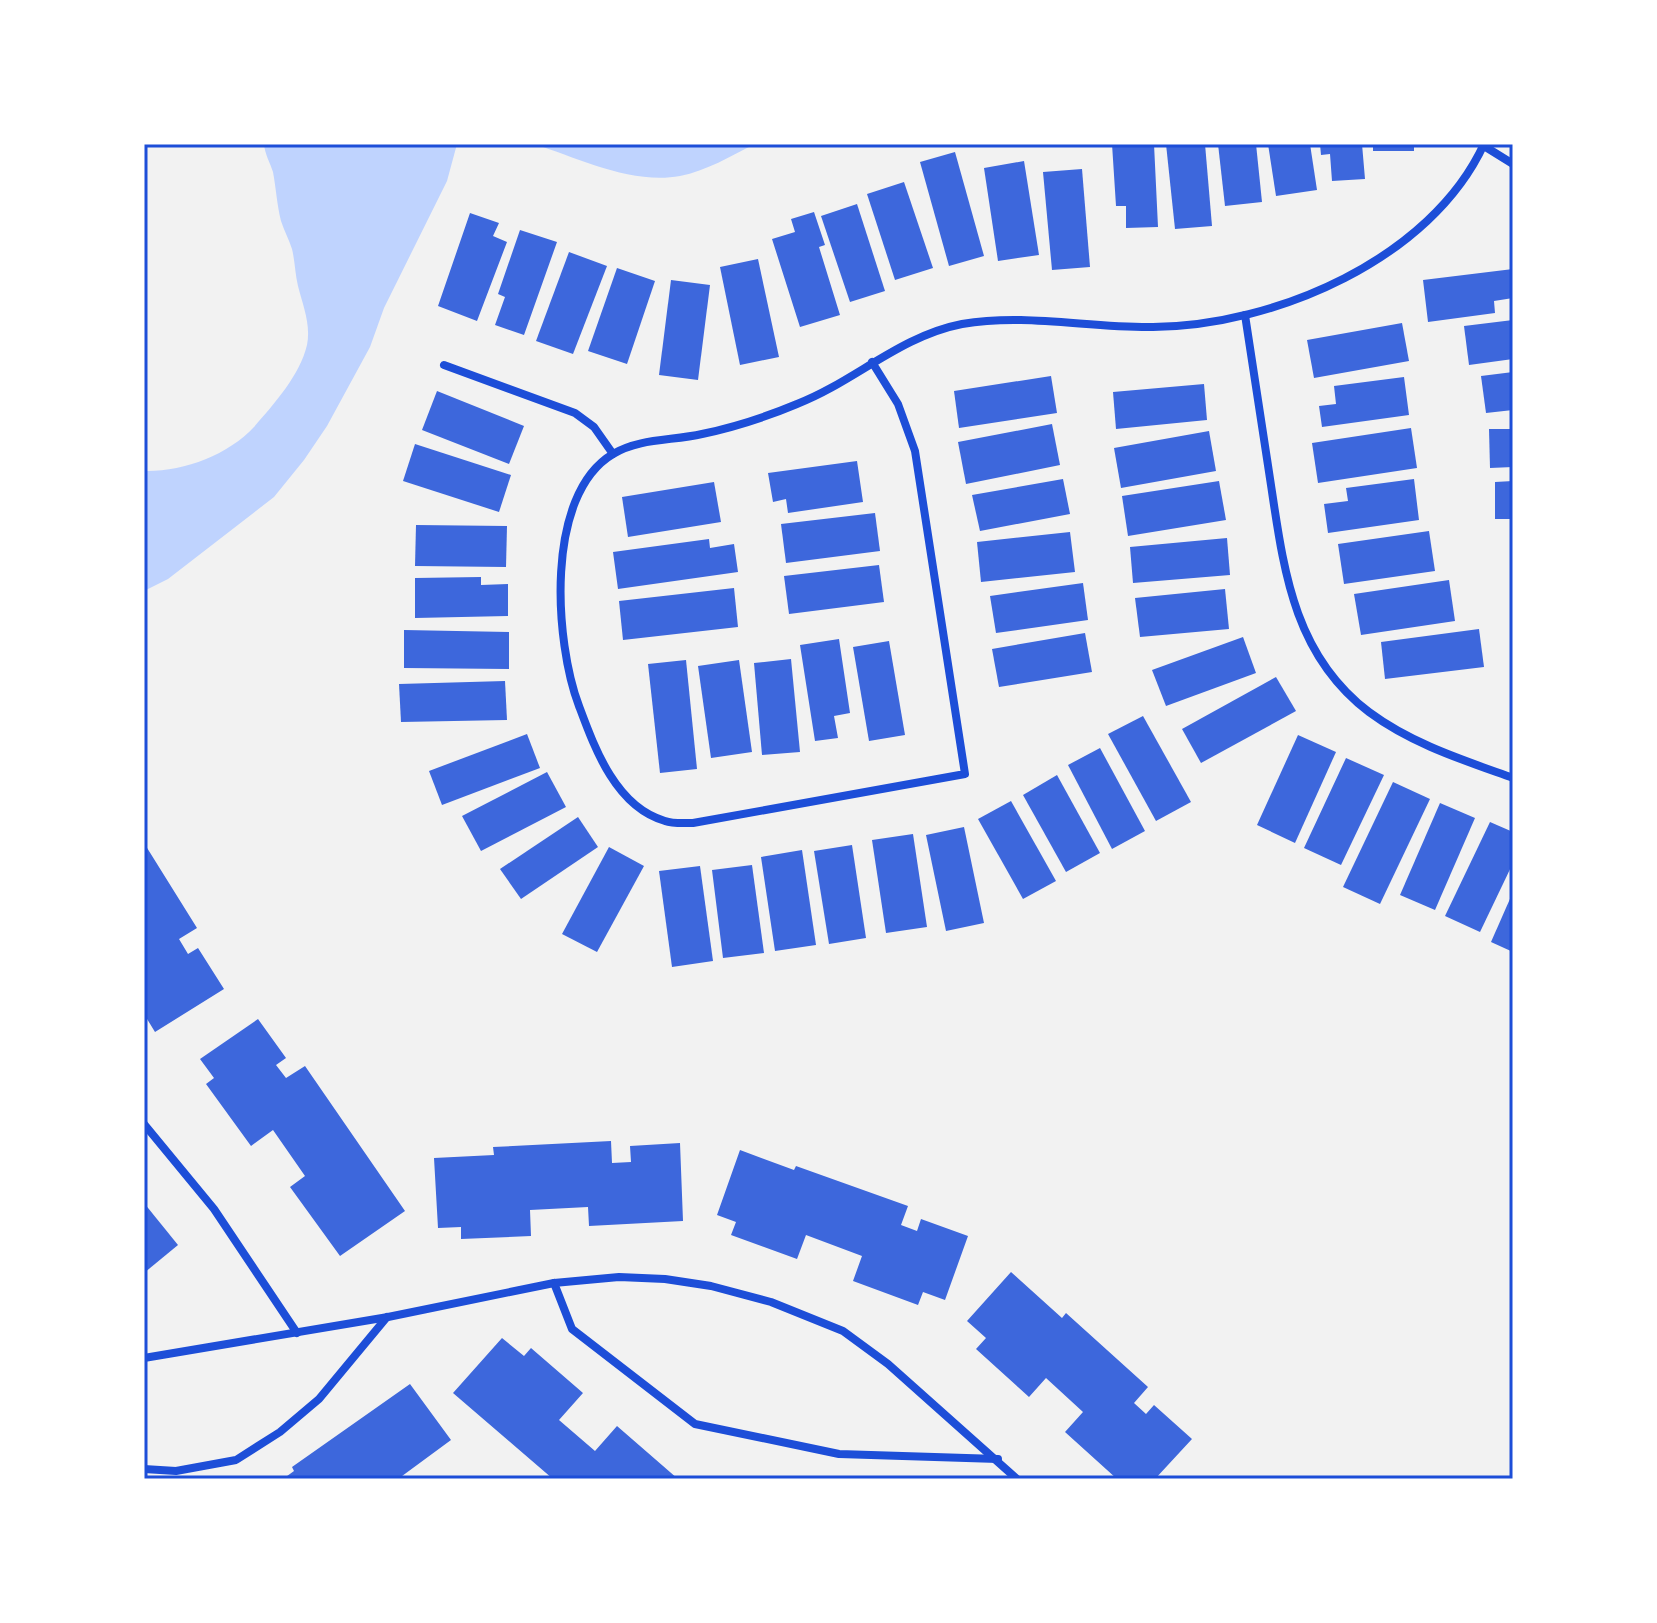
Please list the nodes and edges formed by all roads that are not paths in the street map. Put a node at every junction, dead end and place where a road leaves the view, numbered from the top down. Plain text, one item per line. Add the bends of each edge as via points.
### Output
1 (1484, 145) edge
2 (1513, 164) edge
3 (1245, 315) junction
4 (872, 362) junction
5 (444, 365) dead end
6 (613, 454) junction
7 (1513, 778) edge
8 (144, 1124) edge
9 (554, 1283) junction
10 (388, 1317) junction
11 (297, 1333) junction
12 (144, 1358) edge
13 (998, 1459) junction
14 (144, 1469) edge
15 (1017, 1479) edge

1 - 2 street
1 - 3 street via 1457,191 1401,244 1345,278
3 - 4 street via 1157,327 1002,319 958,325 915,339
3 - 7 street via 1286,578 1315,651 1348,692 1388,725
4 - 6 street via 803,402 751,422 647,441
4 - 6 street via 898,404 915,451 965,774 693,823 668,823 628,801 590,737 573,691 561,618 562,568 573,507 582,487
5 - 6 street via 575,413 594,427
8 - 11 street via 214,1209
9 - 10 street
9 - 13 street via 619,1277 711,1286 822,1321 888,1364
9 - 13 street via 572,1329 695,1424 839,1454
10 - 11 street
10 - 14 street via 319,1399 236,1460 176,1471
11 - 12 street
13 - 15 street

